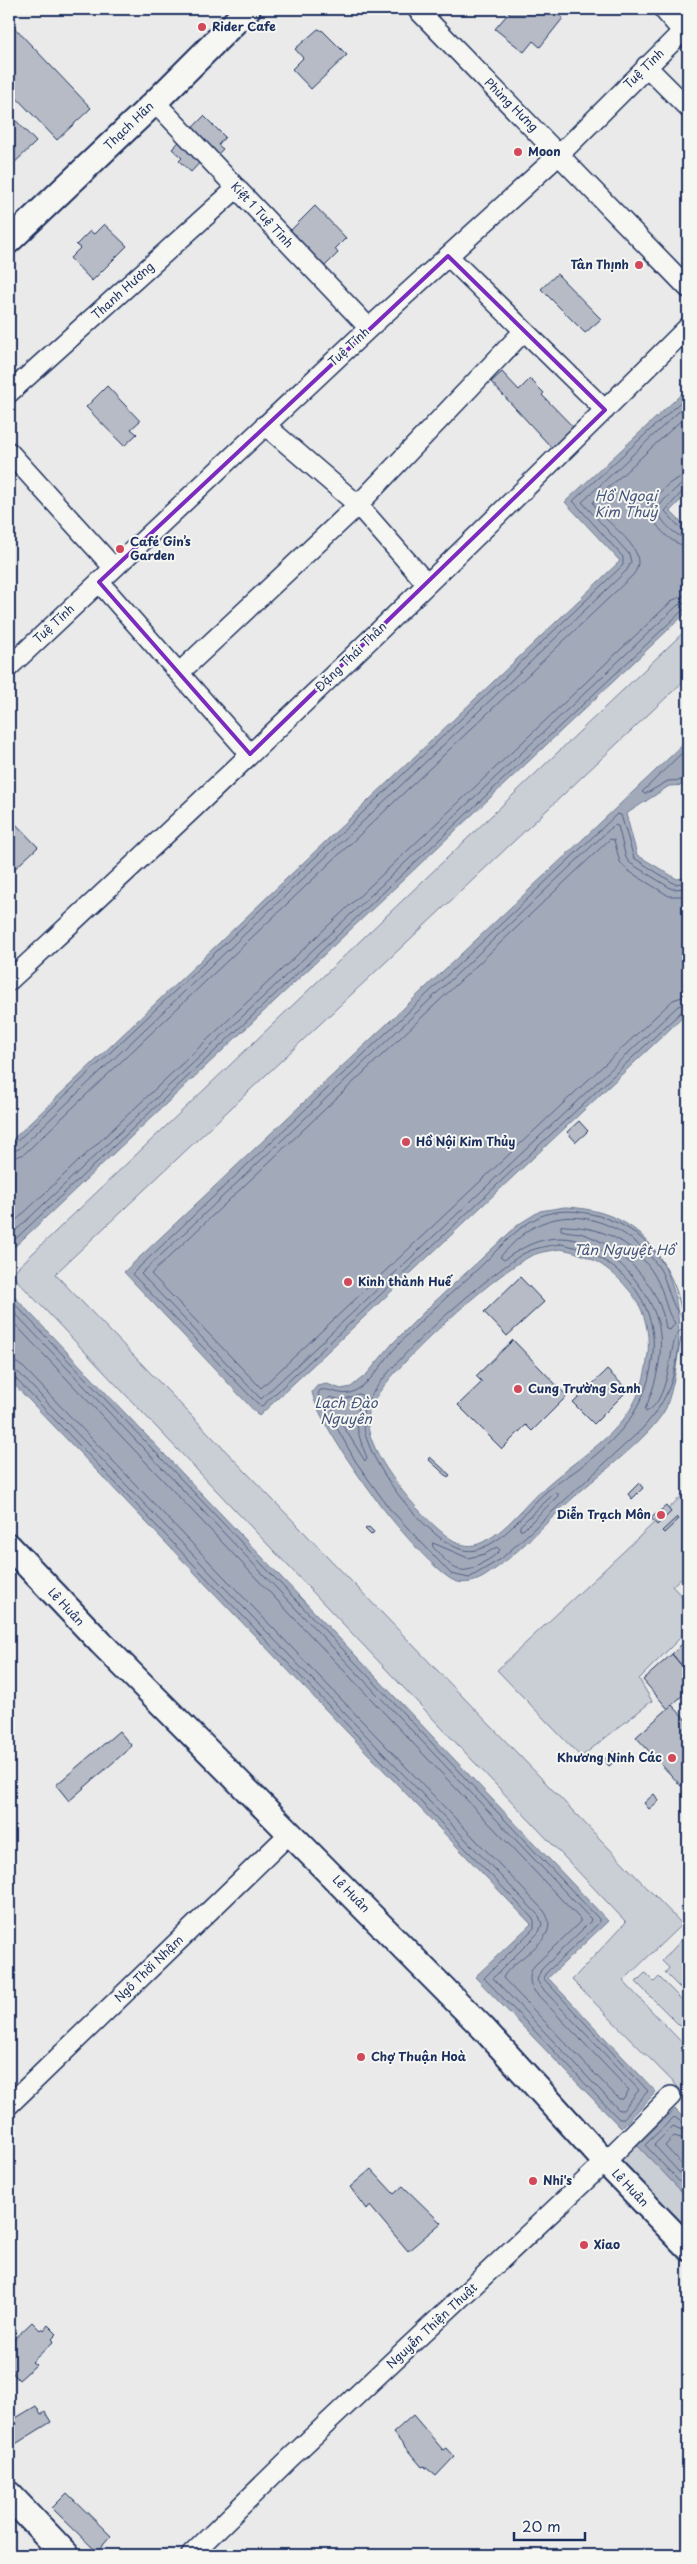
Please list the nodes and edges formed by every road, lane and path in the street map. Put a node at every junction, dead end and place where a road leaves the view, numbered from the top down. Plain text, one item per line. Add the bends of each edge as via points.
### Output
1 (248, 9) edge
2 (417, 9) edge
3 (663, 9) edge
4 (685, 29) edge
5 (646, 66) junction
6 (155, 102) junction
7 (688, 108) edge
8 (560, 154) junction
9 (237, 188) junction
10 (9, 241) edge
11 (448, 256) junction
12 (688, 288) edge
13 (688, 327) edge
14 (369, 328) junction
15 (524, 330) junction
16 (9, 393) edge
17 (605, 410) junction
18 (265, 426) junction
19 (9, 452) edge
20 (358, 505) junction
21 (114, 568) junction
22 (99, 582) junction
23 (426, 584) junction
24 (9, 667) edge
25 (179, 673) junction
26 (250, 754) junction
27 (9, 981) edge
28 (9, 1546) edge
29 (290, 1833) junction
30 (672, 2096) dead end
31 (9, 2103) edge
32 (605, 2162) junction
33 (688, 2248) edge
34 (9, 2495) edge
35 (66, 2555) edge
36 (191, 2555) edge

1 - 6 street, Thạch Hãn
2 - 8 street, Phùng Hưng
3 - 4 street
4 - 5 street, Tuệ Tĩnh
5 - 7 street
5 - 8 street, Tuệ Tĩnh
6 - 9 street, Kiệt 1 Tuệ Tĩnh
6 - 10 street, Thạch Hãn
8 - 11 street, Tuệ Tĩnh
8 - 12 street, Phùng Hưng
9 - 14 street, Kiệt 1 Tuệ Tĩnh
9 - 16 street, Thanh Hương
11 - 14 street, Tuệ Tĩnh
11 - 15 street
13 - 17 street, Đặng Thái Thân
14 - 18 street, Tuệ Tĩnh
15 - 17 street
15 - 20 street
17 - 23 street, Đặng Thái Thân
18 - 20 street
18 - 21 street, Tuệ Tĩnh
19 - 21 street
20 - 23 street
20 - 25 street
21 - 22 street, Tuệ Tĩnh
22 - 24 street, Tuệ Tĩnh
22 - 25 street
23 - 26 street, Đặng Thái Thân
25 - 26 street
26 - 27 street, Đặng Thái Thân
28 - 29 street, Lê Huân
29 - 31 street, Ngô Thời Nhậm
29 - 32 street, Lê Huân via 483,2028
30 - 32 street, Nguyễn Thiện Thuật
32 - 33 street, Lê Huân
32 - 36 street, Nguyễn Thiện Thuật
34 - 35 main road

